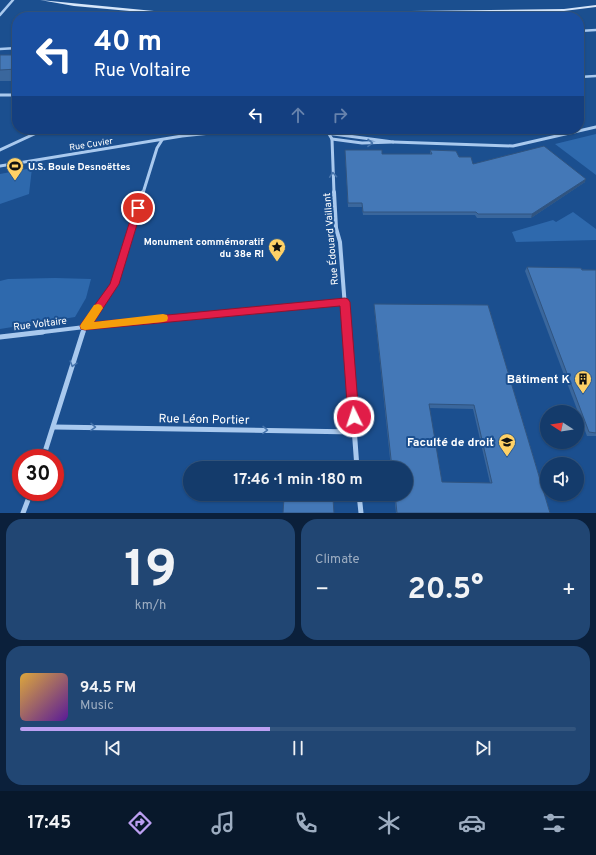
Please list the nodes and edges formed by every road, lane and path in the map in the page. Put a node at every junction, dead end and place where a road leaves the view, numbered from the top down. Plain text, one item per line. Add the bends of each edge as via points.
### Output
1 (13, 0) edge
2 (42, 0) edge
3 (596, 6) edge
4 (152, 12) edge
5 (454, 12) edge
6 (0, 15) edge
7 (596, 30) edge
8 (584, 31) edge
9 (0, 48) edge
10 (12, 48) edge
11 (596, 76) edge
12 (584, 77) edge
13 (0, 95) edge
14 (12, 95) edge
15 (596, 127) edge
16 (584, 130) edge
17 (34, 134) edge
18 (209, 134) edge
19 (329, 134) edge
20 (345, 134) edge
21 (565, 134) edge
22 (332, 139) junction
23 (162, 140) junction
24 (393, 142) junction
25 (0, 150) edge
26 (0, 166) edge
27 (345, 302) junction
28 (85, 326) junction
29 (0, 337) edge
30 (54, 426) junction
31 (355, 432) junction
32 (45, 449) edge
33 (357, 461) edge
34 (28, 501) edge
35 (360, 501) edge
36 (23, 513) edge
37 (361, 513) edge

1 - 6 street
2 - 4 main road
3 - 5 main road via 564,10
7 - 8 street
9 - 10 street
11 - 12 street
13 - 14 street
15 - 16 street
17 - 25 street
18 - 23 street, Rue Cuvier
19 - 22 street, Rue Édouard Vaillant
20 - 24 street, Rue Cuvier
21 - 24 street via 513,146
22 -> 24 street via 344,142
27 -> 22 street, Rue Édouard Vaillant via 340,242 336,228
23 - 26 street, Rue Cuvier
23 - 28 street via 114,284
27 - 28 street, Rue Voltaire
27 - 31 street, Rue Édouard Vaillant
28 - 29 street, Rue Voltaire
28 -> 30 street
30 -> 31 street, Rue Léon Portier
30 - 32 street
31 - 33 street, Rue Édouard Vaillant
34 - 36 street
35 - 37 street

